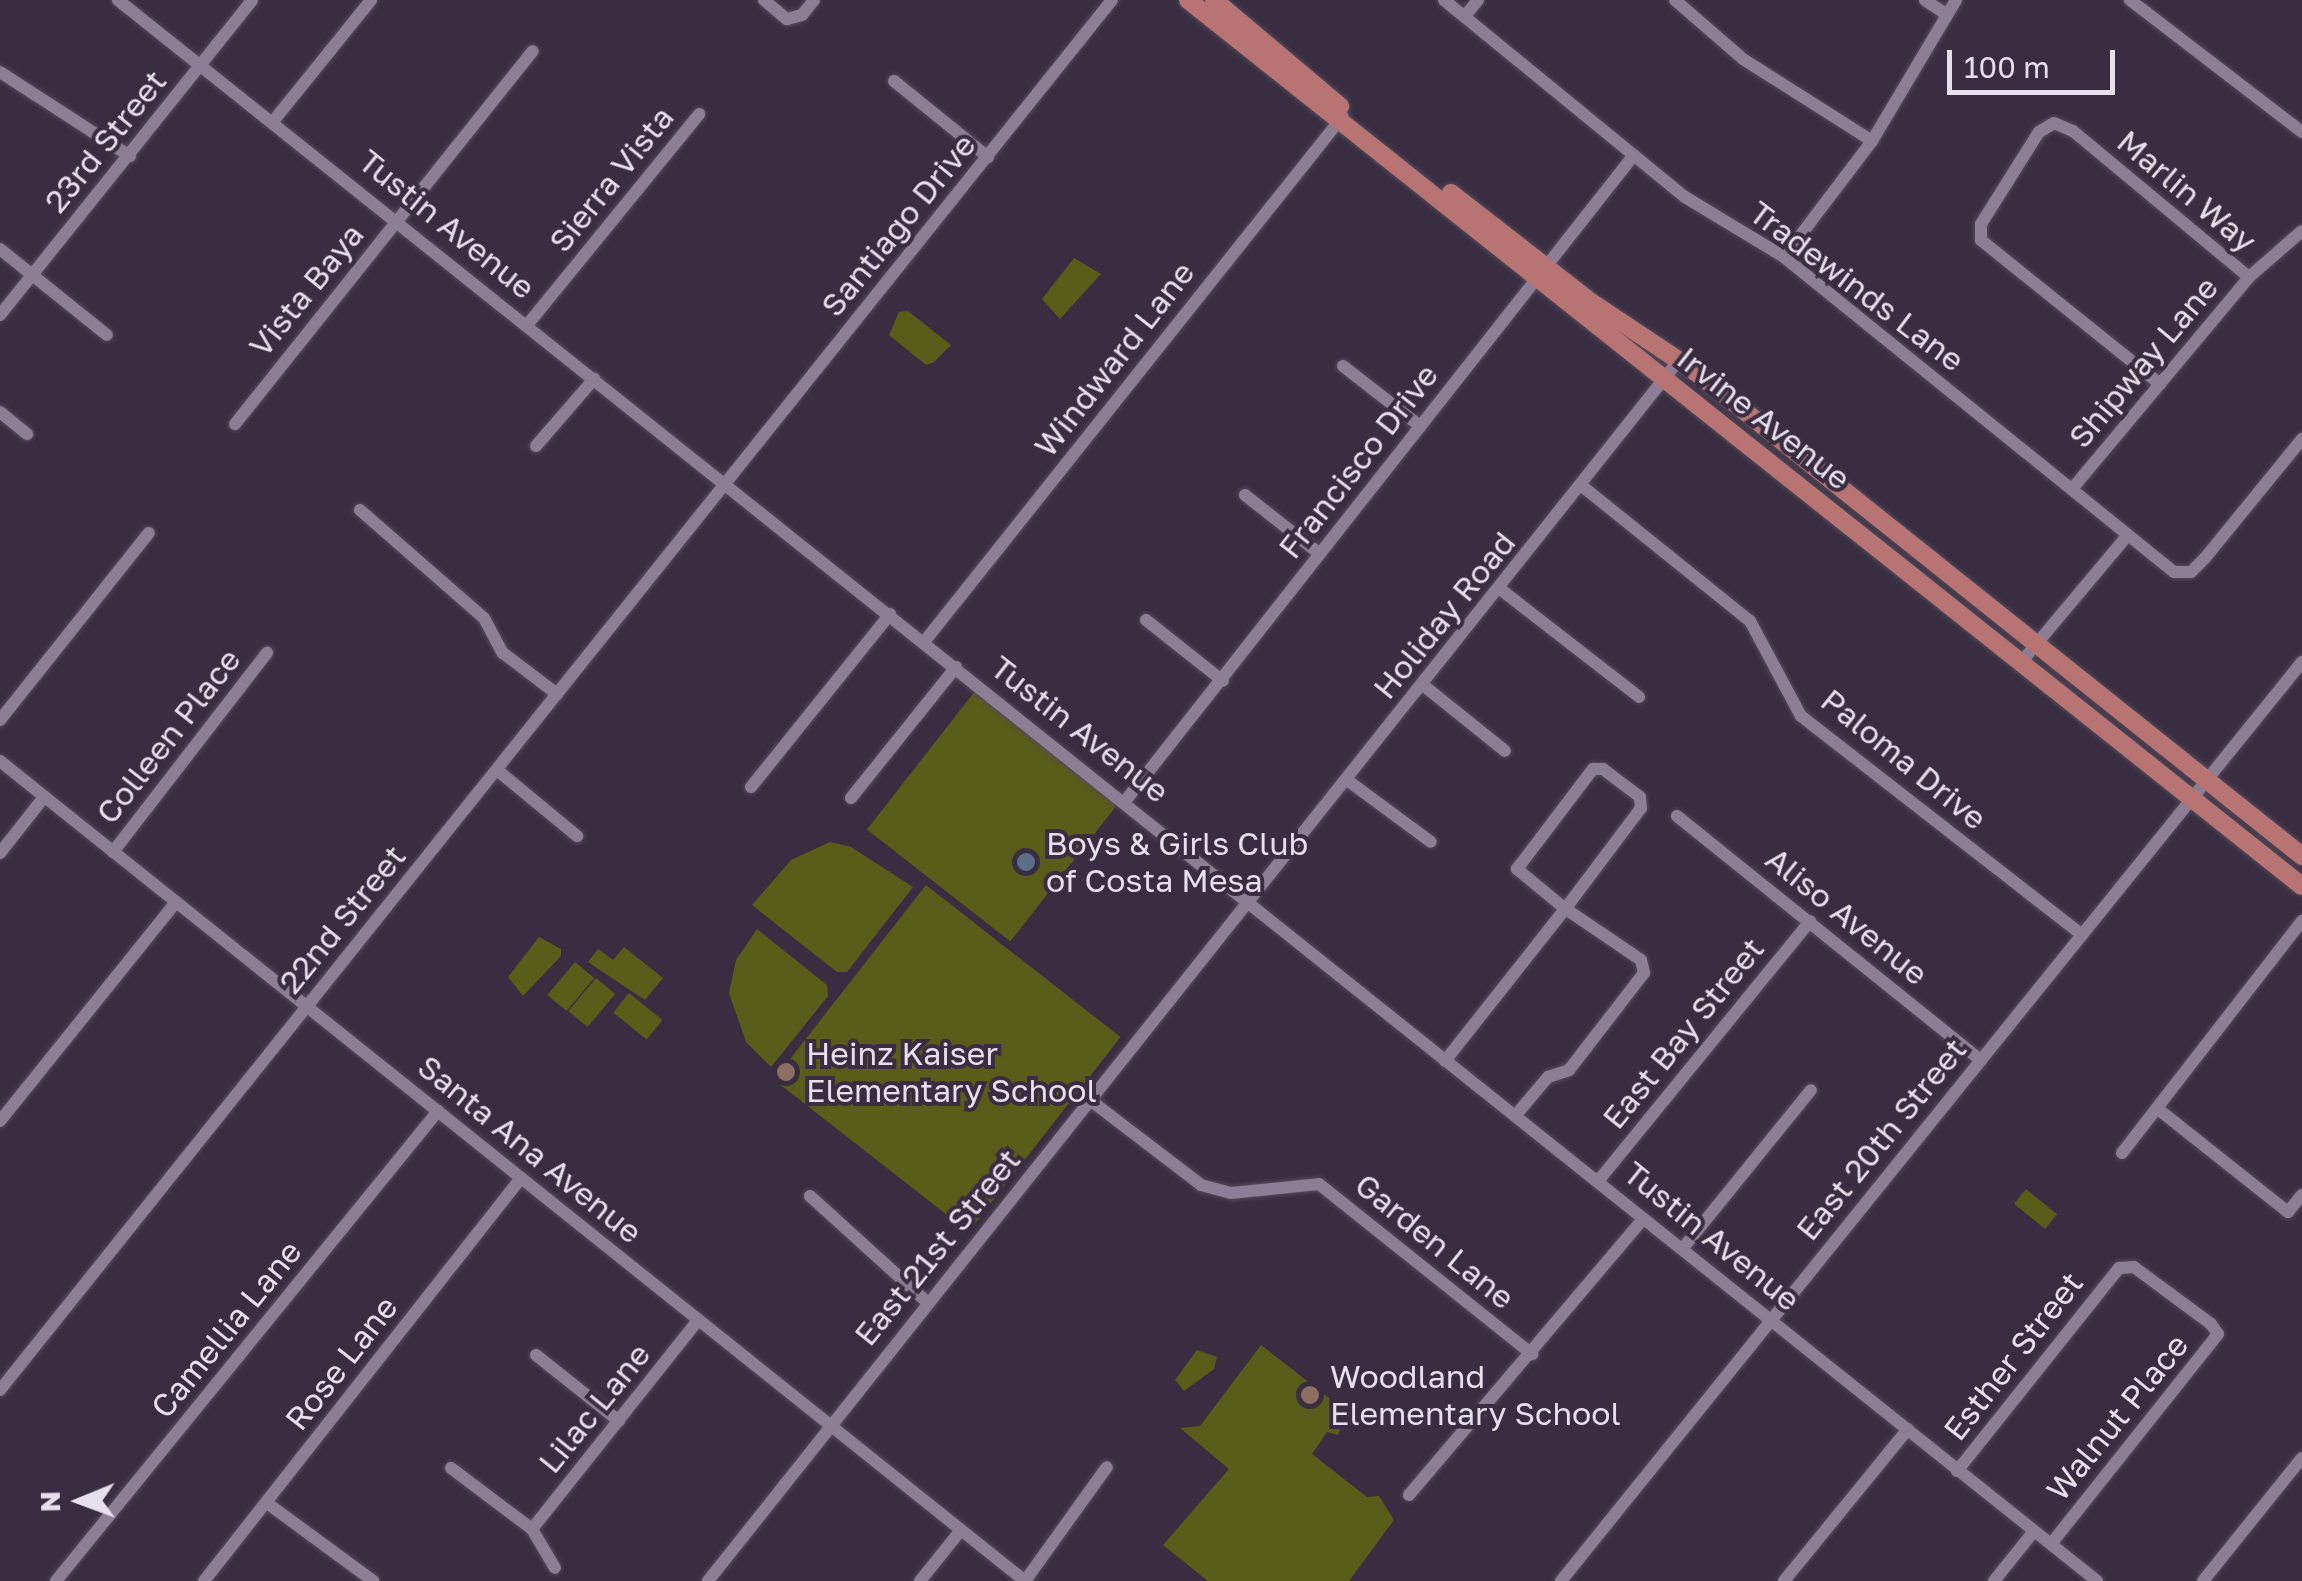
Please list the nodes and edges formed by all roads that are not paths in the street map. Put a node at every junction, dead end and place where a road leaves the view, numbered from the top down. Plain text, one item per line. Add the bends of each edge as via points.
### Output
1 (118, 0) edge
2 (252, 0) edge
3 (371, 0) edge
4 (764, 0) edge
5 (814, 0) edge
6 (1112, 0) edge
7 (1188, 0) edge
8 (1214, 0) edge
9 (1444, 0) edge
10 (1478, 0) edge
11 (1675, 0) edge
12 (1925, 0) edge
13 (1956, 0) edge
14 (2130, 0) edge
15 (1946, 14) junction
16 (1465, 16) junction
17 (533, 50) dead end
18 (202, 63) junction
19 (0, 72) edge
20 (894, 81) dead end
21 (698, 114) dead end
22 (1343, 116) junction
23 (275, 119) junction
24 (2302, 132) edge
25 (1872, 142) junction
26 (130, 156) junction
27 (1634, 156) junction
28 (988, 157) junction
29 (396, 222) junction
30 (2302, 232) edge
31 (0, 250) edge
32 (1784, 258) junction
33 (1541, 271) junction
34 (31, 275) junction
35 (2249, 277) junction
36 (0, 315) edge
37 (528, 324) junction
38 (108, 334) dead end
39 (1679, 360) junction
40 (1344, 366) dead end
41 (1665, 378) junction
42 (594, 379) junction
43 (2160, 384) junction
44 (0, 412) edge
45 (234, 424) dead end
46 (1420, 426) junction
47 (27, 434) dead end
48 (2302, 439) edge
49 (536, 446) dead end
50 (727, 483) junction
51 (1582, 486) junction
52 (2072, 489) junction
53 (1246, 495) dead end
54 (360, 510) dead end
55 (149, 533) dead end
56 (2126, 536) junction
57 (1320, 554) junction
58 (1500, 589) junction
59 (890, 614) junction
60 (1146, 620) dead end
61 (924, 642) junction
62 (2039, 643) junction
63 (267, 653) dead end
64 (2023, 660) junction
65 (2302, 662) edge
66 (956, 667) junction
67 (1223, 681) junction
68 (1423, 684) junction
69 (557, 694) junction
70 (1638, 697) dead end
71 (0, 720) edge
72 (1505, 751) dead end
73 (0, 761) edge
74 (496, 770) junction
75 (1347, 780) junction
76 (2208, 780) junction
77 (752, 788) dead end
78 (44, 797) junction
79 (851, 798) dead end
80 (1126, 800) junction
81 (2193, 800) junction
82 (1677, 816) dead end
83 (577, 836) dead end
84 (1431, 842) dead end
85 (113, 852) junction
86 (0, 853) edge
87 (2302, 856) edge
88 (2302, 886) edge
89 (176, 902) junction
90 (1250, 902) junction
91 (1564, 911) junction
92 (1810, 921) junction
93 (2302, 922) edge
94 (2082, 935) junction
95 (307, 1006) junction
96 (1981, 1060) junction
97 (1445, 1061) junction
98 (1811, 1090) dead end
99 (1090, 1100) junction
100 (2158, 1110) junction
101 (438, 1111) junction
102 (1516, 1115) junction
103 (0, 1121) edge
104 (2122, 1153) dead end
105 (521, 1178) junction
106 (1599, 1180) junction
107 (2302, 1194) edge
108 (810, 1196) dead end
109 (1643, 1218) junction
110 (1683, 1248) junction
111 (926, 1302) junction
112 (1771, 1319) junction
113 (698, 1320) junction
114 (2210, 1324) joint
115 (1532, 1354) junction
116 (536, 1355) dead end
117 (0, 1390) edge
118 (619, 1421) junction
119 (831, 1426) junction
120 (1908, 1429) junction
121 (2302, 1458) edge
122 (1107, 1467) dead end
123 (452, 1468) dead end
124 (1957, 1471) junction
125 (1409, 1495) dead end
126 (267, 1503) junction
127 (532, 1529) junction
128 (961, 1530) junction
129 (2034, 1531) junction
130 (2051, 1544) junction
131 (554, 1568) dead end
132 (56, 1581) edge
133 (204, 1581) edge
134 (373, 1581) edge
135 (708, 1581) edge
136 (920, 1581) edge
137 (1025, 1581) edge
138 (1561, 1581) edge
139 (1784, 1581) edge
140 (1994, 1581) edge
141 (2097, 1581) edge
142 (2204, 1581) edge

1 - 18 street, Tustin Avenue
2 - 18 street, 23rd Street
3 - 23 street
4 - 5 street via 787,18 802,15
6 - 28 street, Santiago Drive
7 - 22 main road, Irvine Avenue
8 - 22 main road, Irvine Avenue
9 - 16 street, Tradewinds Lane
10 - 16 street
11 - 25 street via 1743,59
12 - 15 street
13 - 15 street
14 - 24 street
15 - 25 street
16 - 27 street, Tradewinds Lane
17 - 29 street, Vista Baya
18 - 23 street, Tustin Avenue
18 - 26 street, 23rd Street
19 - 26 street
20 - 28 street
21 - 37 street, Sierra Vista
22 - 33 main road, Irvine Avenue
22 - 61 street, Windward Lane
23 - 29 street, Tustin Avenue
25 - 32 street
26 - 34 street, 23rd Street
27 - 32 street, Tradewinds Lane
27 - 33 street, Francisco Drive
28 - 50 street, Santiago Drive
29 - 37 street, Tustin Avenue
29 - 45 street, Vista Baya
30 - 35 street, Shipway Lane
31 - 34 street
32 - 52 street, Tradewinds Lane
33 - 39 main road, Irvine Avenue
33 - 41 main road, Irvine Avenue
33 - 46 street, Francisco Drive
34 - 36 street, 23rd Street
34 - 38 street
35 - 43 street, Shipway Lane
35 - 43 street, Marlin Way via 2054,123 2038,132 1978,233 1984,246
37 - 42 street, Tustin Avenue
39 - 41 street, Holiday Road
39 - 62 main road, Irvine Avenue
40 - 46 street
41 - 51 street, Holiday Road
41 - 64 main road, Irvine Avenue
42 - 49 street
42 - 50 street, Tustin Avenue
43 - 52 street, Shipway Lane
44 - 47 street
46 - 57 street, Francisco Drive
48 - 56 street, Tradewinds Lane via 2191,572 2174,572
50 - 59 street, Tustin Avenue
50 - 69 street, 22nd Street
51 - 58 street, Holiday Road
51 - 94 street, Paloma Drive via 1750,621 1801,716
52 - 56 street, Tradewinds Lane
53 - 57 street
54 - 69 street via 484,618 503,653
55 - 71 street
56 - 62 street
57 - 67 street, Francisco Drive
58 - 68 street, Holiday Road
58 - 70 street
59 - 61 street, Tustin Avenue
59 - 77 street
60 - 67 street
61 - 66 street, Tustin Avenue
62 - 64 street
62 - 76 main road, Irvine Avenue
63 - 85 street, Colleen Place
64 - 81 main road, Irvine Avenue
65 - 76 street, East 20th Street
66 - 79 street
66 - 80 street, Tustin Avenue
67 - 80 street, Francisco Drive
68 - 72 street
68 - 75 street, Holiday Road
69 - 74 street, 22nd Street
73 - 78 street, Santa Ana Avenue
74 - 83 street
74 - 95 street, 22nd Street
75 - 84 street
75 - 90 street, Holiday Road
76 - 81 street, East 20th Street
76 - 87 main road, Irvine Avenue
78 - 85 street, Santa Ana Avenue
78 - 86 street
80 - 90 street, Tustin Avenue
81 - 88 main road, Irvine Avenue
81 - 94 street, East 20th Street
82 - 92 street, Aliso Avenue
85 - 89 street, Santa Ana Avenue
89 - 95 street, Santa Ana Avenue
89 - 103 street
90 - 97 street, Tustin Avenue
90 - 99 street, East 21st Street
91 - 91 street via 1641,808 1640,797 1603,769 1593,769 1518,866
91 - 97 street
91 - 102 street via 1641,960 1644,972 1570,1070 1548,1077
92 - 96 street, Aliso Avenue
92 - 106 street, East Bay Street
93 - 100 street
94 - 96 street, East 20th Street
95 - 101 street, Santa Ana Avenue
95 - 117 street, 22nd Street
96 - 112 street, East 20th Street
97 - 102 street, Tustin Avenue
98 - 110 street
99 - 111 street, East 21st Street
99 - 115 street, Garden Lane via 1200,1184 1232,1193 1319,1184
100 - 104 street
100 - 107 street via 2288,1212
101 - 105 street, Santa Ana Avenue
101 - 132 street, Camellia Lane
102 - 106 street, Tustin Avenue
105 - 113 street, Santa Ana Avenue
105 - 126 street, Rose Lane
106 - 109 street, Tustin Avenue
108 - 111 street
109 - 110 street, Tustin Avenue
109 - 115 street
110 - 112 street, Tustin Avenue
111 - 119 street, East 21st Street
112 - 120 street, Tustin Avenue
112 - 138 street, East 20th Street
113 - 118 street, Lilac Lane
113 - 119 street, Santa Ana Avenue
114 - 124 street, Esther Street via 2134,1267 2119,1268
114 - 130 street, Walnut Place via 2218,1334
115 - 125 street
116 - 118 street
118 - 127 street, Lilac Lane
119 - 128 street, Santa Ana Avenue
119 - 135 street, East 21st Street
120 - 124 street, Tustin Avenue
120 - 139 street, Esther Street
121 - 142 street
122 - 137 street
123 - 127 street
124 - 129 street, Tustin Avenue
126 - 133 street, Rose Lane
126 - 134 street
127 - 131 street
128 - 136 street
128 - 137 street, Santa Ana Avenue
129 - 130 street, Tustin Avenue
129 - 140 street
130 - 141 street, Tustin Avenue

